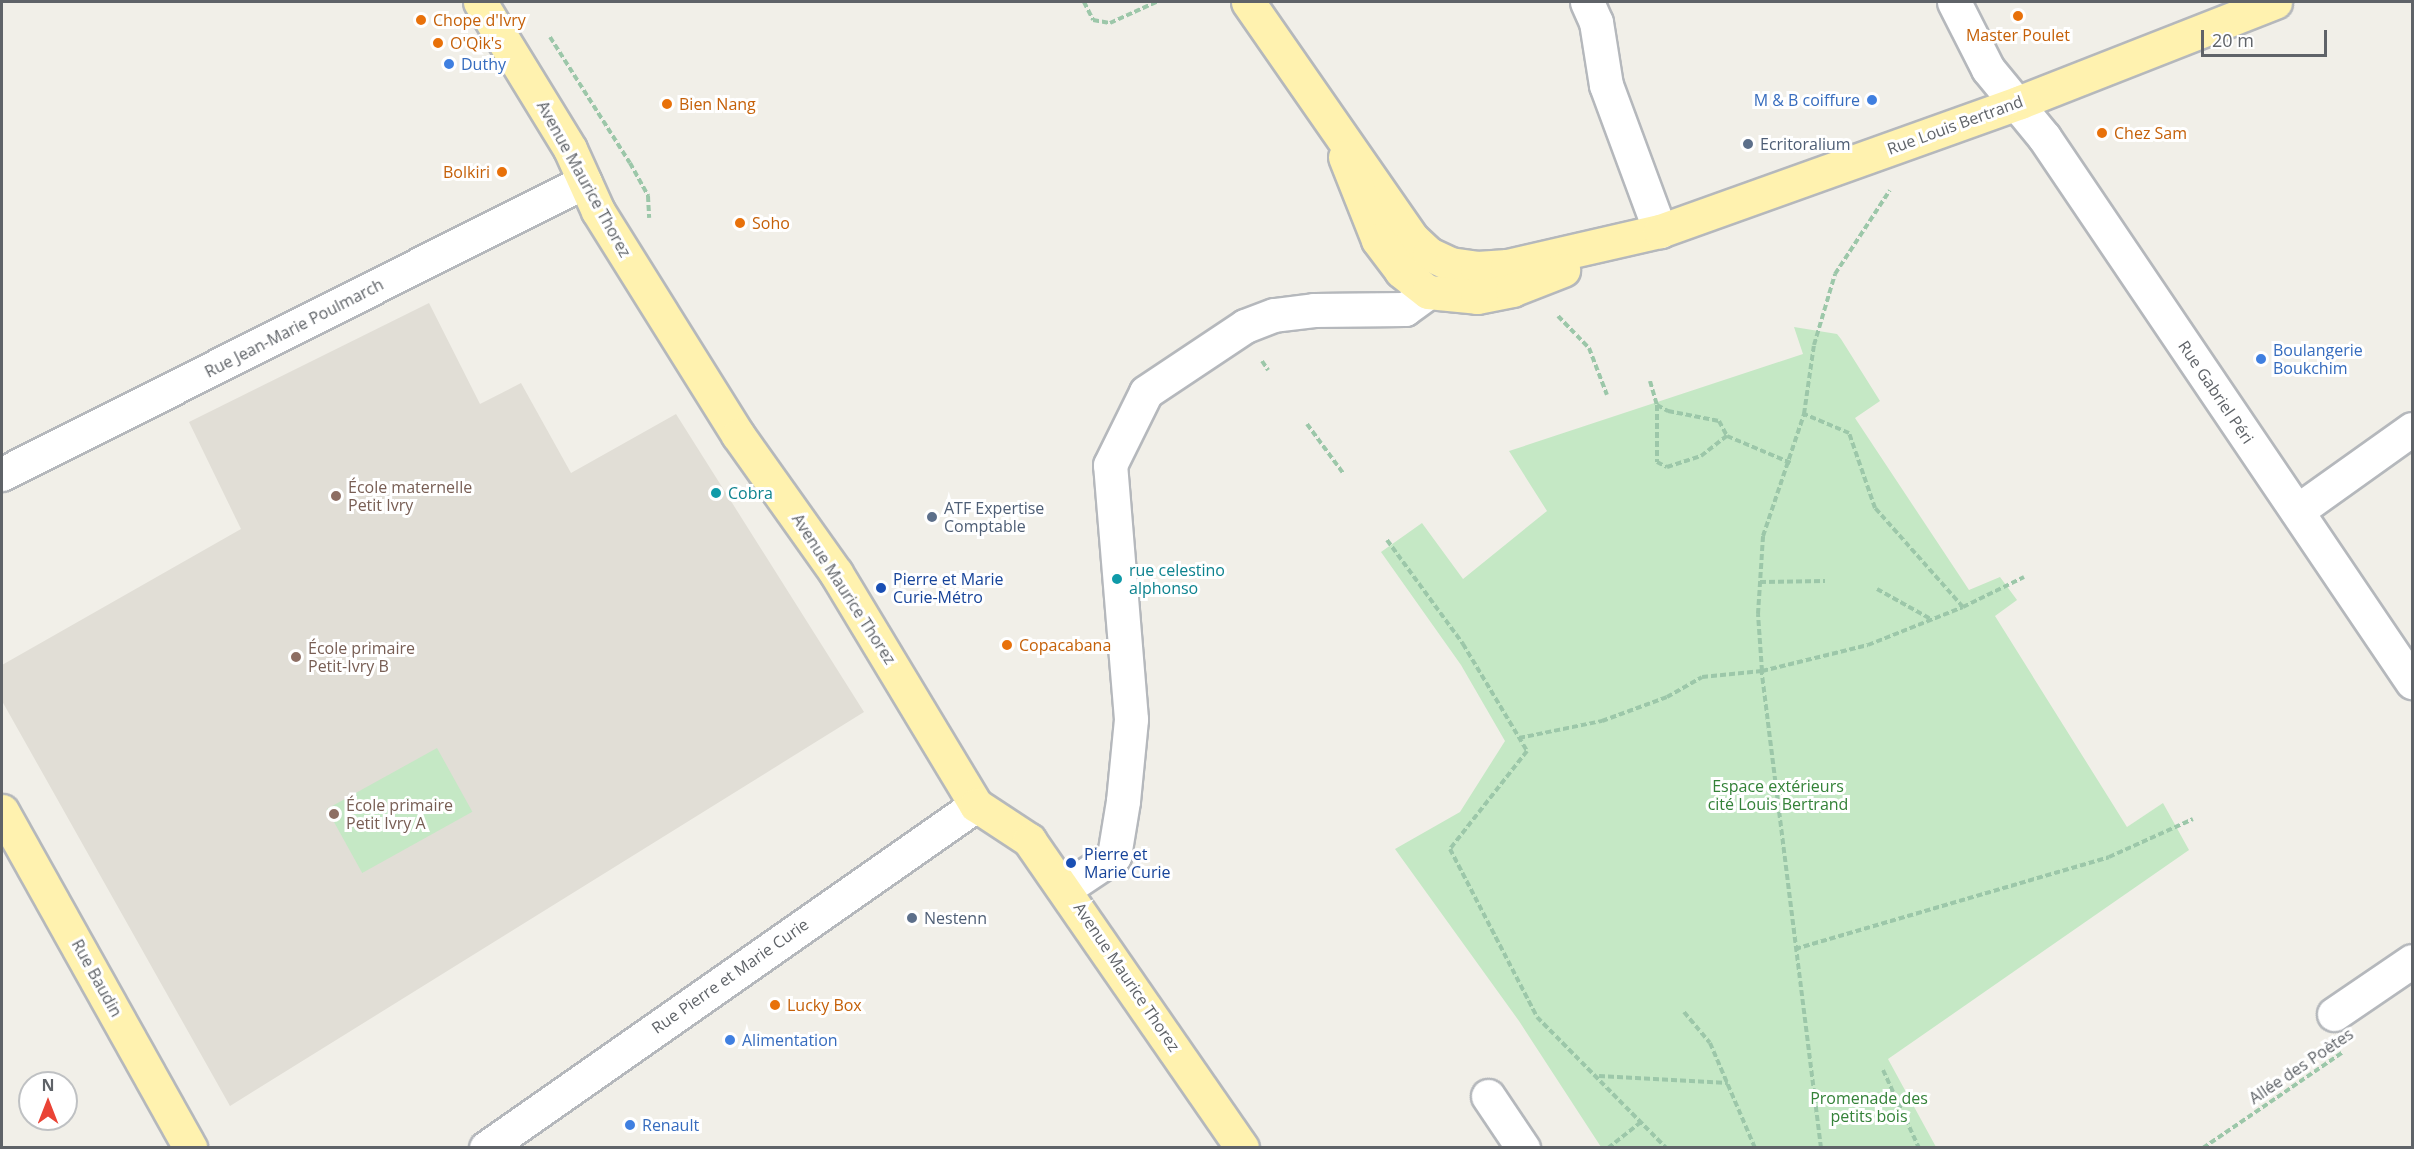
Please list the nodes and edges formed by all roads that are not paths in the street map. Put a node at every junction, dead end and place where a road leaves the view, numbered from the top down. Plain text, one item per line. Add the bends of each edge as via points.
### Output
1 (480, 2) edge
2 (1248, 2) edge
3 (1587, 2) edge
4 (1953, 2) edge
5 (2275, 2) edge
6 (2020, 102) junction
7 (1333, 127) junction
8 (585, 182) junction
9 (1646, 236) junction
10 (1428, 292) junction
11 (2412, 429) edge
12 (2, 474) edge
13 (2297, 510) junction
14 (2412, 682) edge
15 (976, 805) junction
16 (2, 811) edge
17 (1066, 888) junction
18 (2412, 961) edge
19 (2334, 1014) dead end
20 (1488, 1096) dead end
21 (190, 1148) edge
22 (486, 1148) edge
23 (1242, 1148) edge
24 (1524, 1148) edge

1 - 8 main road, Avenue Maurice Thorez
2 - 7 main road, Rue Louis Bertrand
3 - 9 street via 1596,22 1606,85
4 - 6 street, Rue Gabriel Péri via 1988,69
5 - 6 main road, Rue Louis Bertrand
6 - 9 main road, Rue Louis Bertrand
6 - 13 street, Rue Gabriel Péri
7 - 9 main road, Rue Louis Bertrand via 1361,160 1413,239 1429,254 1450,264 1507,266
7 - 10 main road, Rue Louis Bertrand via 1378,240 1401,271
8 - 12 street, Rue Jean-Marie Poulmarch
8 - 15 main road, Avenue Maurice Thorez via 598,211 713,394 836,573
9 - 10 main road, Rue Louis Bertrand via 1512,290 1478,297
10 - 17 street via 1405,309 1314,310 1274,315 1245,327 1146,392 1110,465 1131,719 1124,801 1114,856
11 - 13 street
13 - 14 street, Rue Gabriel Péri
15 - 17 main road, Avenue Maurice Thorez via 1029,840
15 - 22 street, Rue Pierre et Marie Curie
16 - 21 main road, Rue Baudin
17 - 23 main road, Avenue Maurice Thorez
18 - 19 street
20 - 24 street

